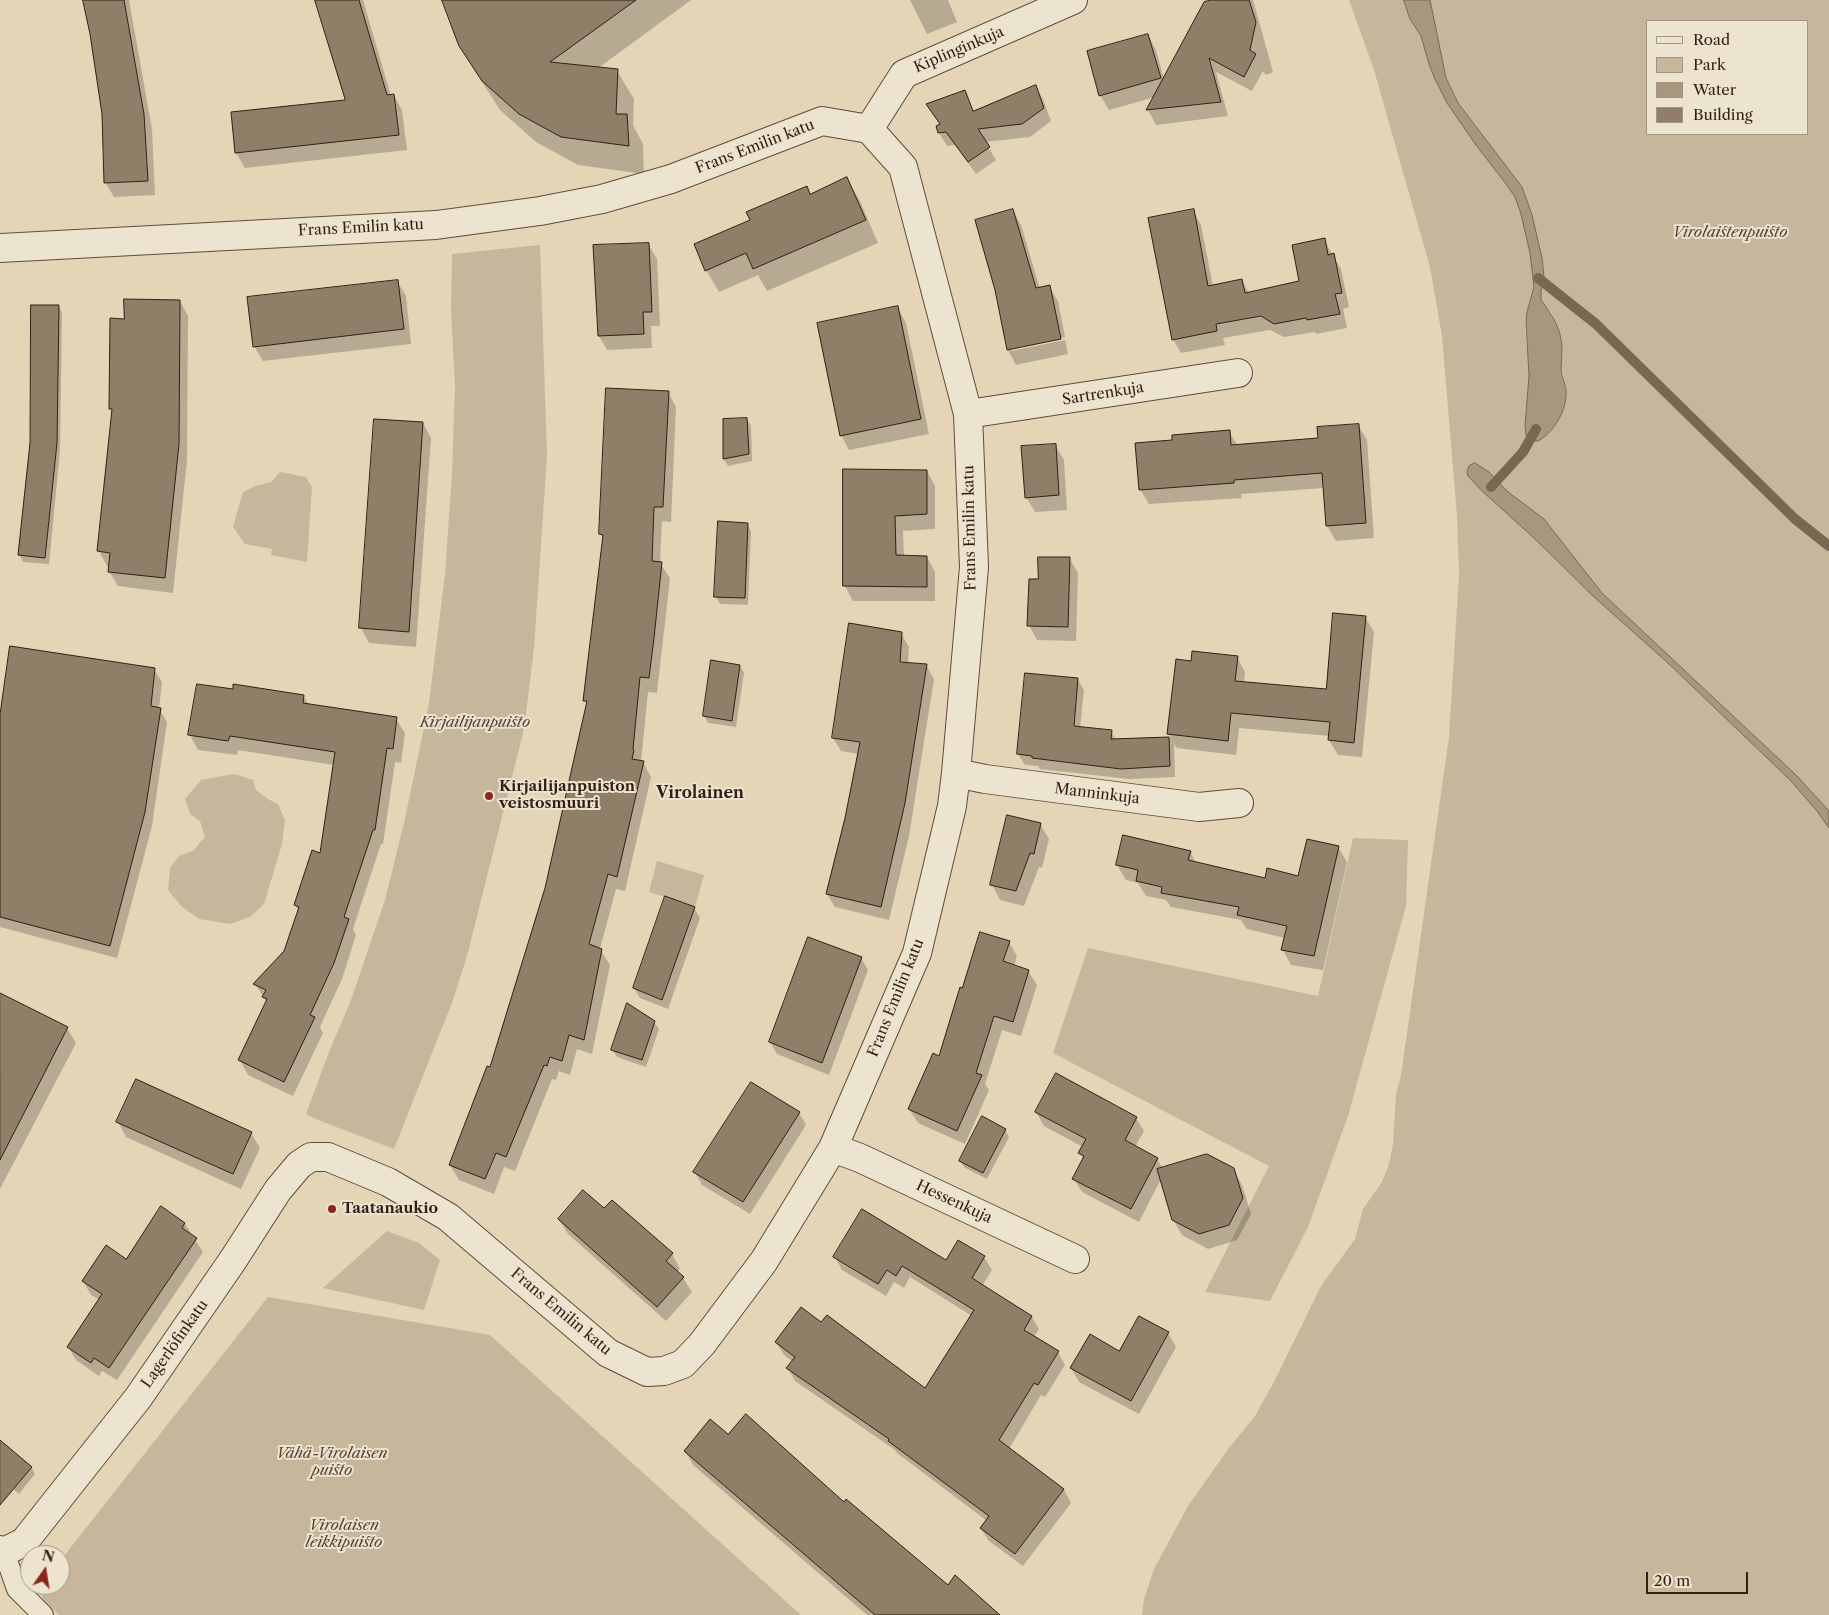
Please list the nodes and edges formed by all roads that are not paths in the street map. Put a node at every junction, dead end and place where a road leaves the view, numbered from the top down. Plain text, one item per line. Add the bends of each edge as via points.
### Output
1 (1073, 0) edge
2 (869, 128) junction
3 (0, 248) edge
4 (1238, 373) dead end
5 (968, 414) junction
6 (956, 773) junction
7 (1239, 803) dead end
8 (833, 1148) junction
9 (352, 1166) joint
10 (1075, 1259) dead end
11 (2, 1551) edge
12 (43, 1615) edge

1 - 2 street, Kiplinginkuja via 904,74
2 - 3 street, Frans Emilin katu via 822,121 671,179 602,199 540,212 436,225
2 - 5 street, Frans Emilin katu via 903,167
4 - 5 street, Sartrenkuja
5 - 6 street, Frans Emilin katu via 974,568
6 - 7 street, Manninkuja via 1199,807
6 - 8 street, Frans Emilin katu via 952,806 917,953
8 - 9 street, Frans Emilin katu via 764,1261 702,1344 683,1364 664,1371 647,1372 608,1353 448,1217 388,1182
8 - 10 street, Hessenkuja
9 - 11 street, Lagerlöfinkatu via 328,1157 311,1157 299,1165 278,1190 138,1398 24,1542
11 - 12 lane via 17,1588

